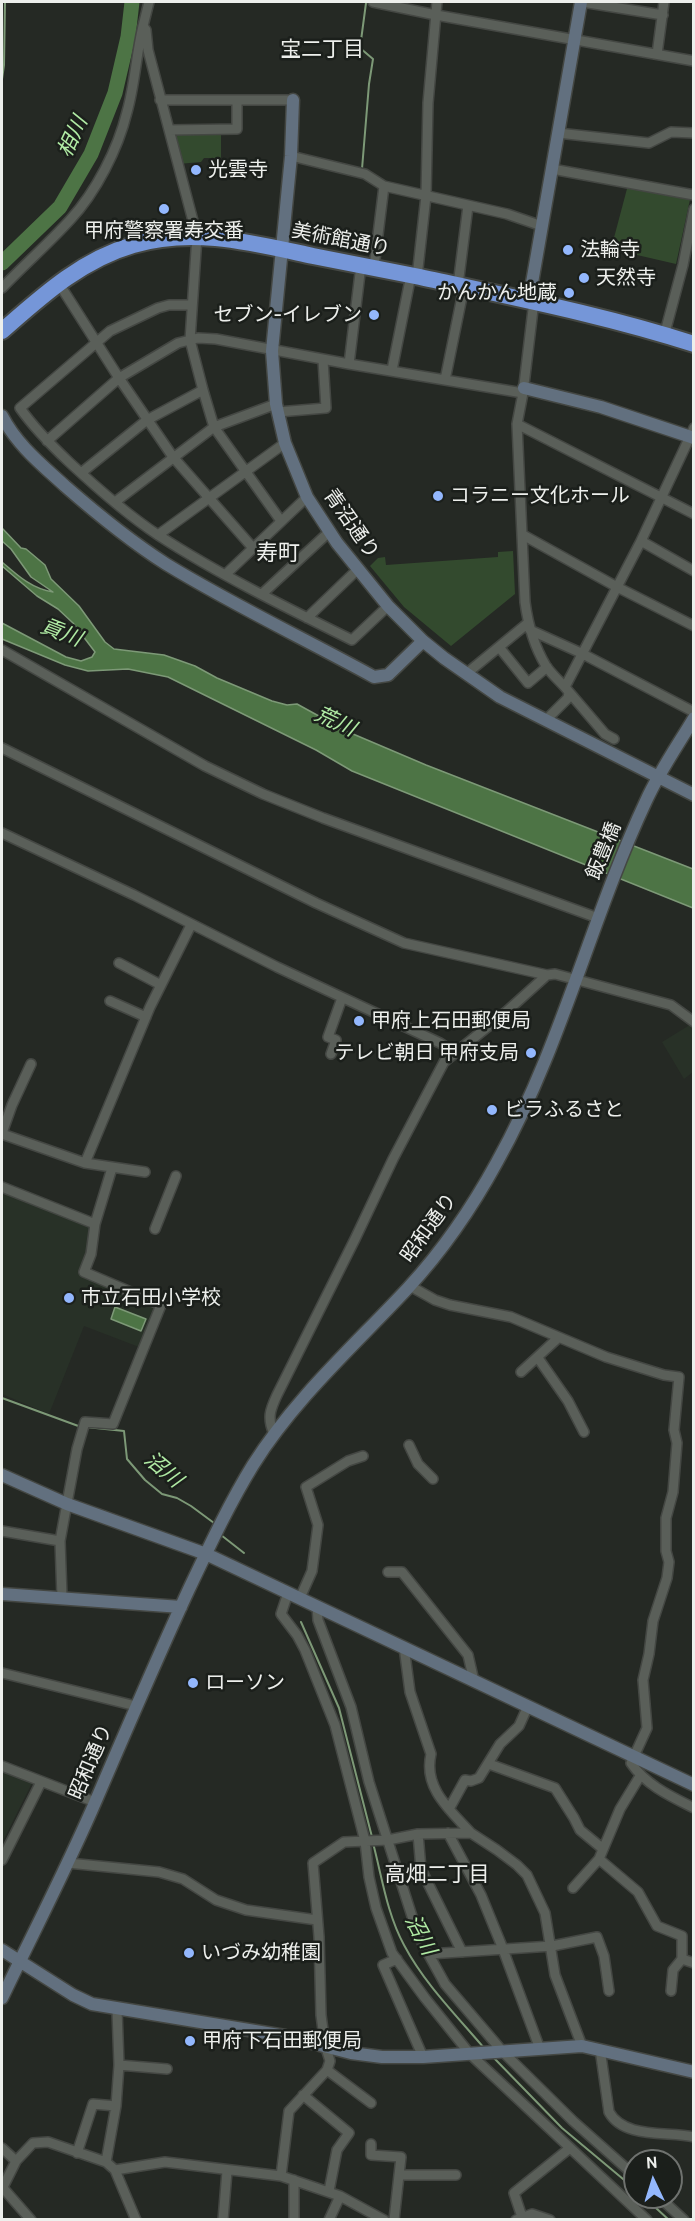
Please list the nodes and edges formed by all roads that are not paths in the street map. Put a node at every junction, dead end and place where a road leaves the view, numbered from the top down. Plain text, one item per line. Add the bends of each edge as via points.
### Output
1 (149, 2) edge
2 (373, 2) edge
3 (437, 2) edge
4 (582, 2) edge
5 (664, 2) edge
6 (436, 15) junction
7 (663, 15) junction
8 (143, 26) junction
9 (574, 40) junction
10 (657, 54) junction
11 (693, 61) edge
12 (160, 100) junction
13 (237, 100) junction
14 (293, 100) joint
15 (169, 130) junction
16 (558, 133) junction
17 (693, 133) edge
18 (291, 156) junction
19 (552, 169) junction
20 (384, 186) junction
21 (693, 195) edge
22 (426, 196) junction
23 (468, 207) junction
24 (693, 209) edge
25 (542, 226) junction
26 (197, 236) junction
27 (283, 249) junction
28 (683, 265) junction
29 (367, 266) junction
30 (693, 267) edge
31 (414, 276) junction
32 (58, 282) junction
33 (461, 286) junction
34 (2, 288) edge
35 (532, 300) junction
36 (192, 305) junction
37 (2, 331) edge
38 (664, 336) junction
39 (190, 340) junction
40 (96, 342) junction
41 (693, 344) edge
42 (272, 351) junction
43 (323, 360) junction
44 (349, 364) junction
45 (392, 370) junction
46 (119, 378) junction
47 (445, 380) junction
48 (203, 390) junction
49 (523, 391) junction
50 (277, 408) junction
51 (2, 416) edge
52 (147, 420) junction
53 (517, 424) junction
54 (214, 427) junction
55 (693, 434) edge
56 (47, 441) junction
57 (285, 443) junction
58 (173, 457) junction
59 (245, 472) junction
60 (81, 473) junction
61 (307, 497) junction
62 (662, 497) junction
63 (209, 498) junction
64 (115, 502) junction
65 (693, 514) edge
66 (281, 521) junction
67 (329, 532) junction
68 (158, 535) junction
69 (523, 536) junction
70 (641, 541) junction
71 (253, 548) junction
72 (358, 568) junction
73 (693, 571) edge
74 (226, 574) junction
75 (616, 587) junction
76 (262, 594) junction
77 (388, 606) junction
78 (307, 618) junction
79 (529, 626) junction
80 (693, 626) edge
81 (423, 641) junction
82 (499, 647) junction
83 (2, 650) edge
84 (581, 653) junction
85 (547, 667) junction
86 (466, 674) junction
87 (567, 689) junction
88 (693, 712) edge
89 (693, 718) edge
90 (546, 720) junction
91 (614, 739) dead end
92 (2, 747) edge
93 (659, 778) junction
94 (693, 795) edge
95 (2, 833) edge
96 (598, 918) junction
97 (191, 925) junction
98 (119, 963) dead end
99 (547, 975) junction
100 (574, 981) junction
101 (161, 985) junction
102 (342, 998) junction
103 (110, 1001) dead end
104 (146, 1017) junction
105 (693, 1022) edge
106 (455, 1053) junction
107 (331, 1054) dead end
108 (31, 1064) dead end
109 (2, 1133) edge
110 (85, 1162) junction
111 (112, 1168) junction
112 (145, 1172) dead end
113 (176, 1176) dead end
114 (2, 1187) edge
115 (95, 1224) junction
116 (154, 1229) dead end
117 (410, 1286) junction
118 (558, 1338) junction
119 (538, 1358) junction
120 (521, 1372) dead end
121 (584, 1432) dead end
122 (274, 1434) junction
123 (409, 1445) dead end
124 (363, 1456) dead end
125 (2, 1475) edge
126 (433, 1479) dead end
127 (67, 1504) junction
128 (2, 1532) edge
129 (60, 1541) junction
130 (206, 1554) junction
131 (388, 1572) dead end
132 (2, 1594) edge
133 (294, 1595) junction
134 (62, 1597) junction
135 (317, 1606) junction
136 (181, 1607) junction
137 (404, 1647) junction
138 (2, 1673) edge
139 (474, 1681) junction
140 (136, 1706) junction
141 (528, 1706) junction
142 (633, 1757) junction
143 (489, 1764) junction
144 (2, 1766) edge
145 (640, 1776) junction
146 (41, 1782) junction
147 (693, 1785) edge
148 (95, 1802) junction
149 (693, 1808) edge
150 (449, 1809) junction
151 (448, 1833) junction
152 (471, 1833) junction
153 (418, 1834) junction
154 (388, 1840) junction
155 (366, 1841) junction
156 (603, 1849) junction
157 (599, 1859) junction
158 (2, 1860) edge
159 (68, 1863) junction
160 (573, 1888) dead end
161 (317, 1920) junction
162 (552, 1946) junction
163 (503, 1949) junction
164 (2, 1950) edge
165 (462, 1952) junction
166 (429, 1954) junction
167 (397, 1959) junction
168 (682, 1959) junction
169 (19, 1962) junction
170 (693, 1963) edge
171 (609, 1991) dead end
172 (671, 1991) dead end
173 (2, 1998) edge
174 (117, 2010) junction
175 (325, 2045) junction
176 (582, 2046) junction
177 (540, 2049) junction
178 (600, 2049) junction
179 (503, 2052) junction
180 (470, 2054) junction
181 (423, 2057) junction
182 (119, 2065) junction
183 (167, 2069) dead end
184 (327, 2070) junction
185 (693, 2072) edge
186 (303, 2095) junction
187 (371, 2103) dead end
188 (116, 2106) junction
189 (693, 2137) edge
190 (371, 2144) dead end
191 (2, 2148) edge
192 (570, 2148) junction
193 (77, 2153) junction
194 (16, 2161) junction
195 (106, 2162) junction
196 (623, 2165) edge
197 (115, 2170) junction
198 (227, 2171) junction
199 (400, 2175) junction
200 (456, 2175) dead end
201 (281, 2176) junction
202 (294, 2180) junction
203 (2, 2189) edge
204 (328, 2191) junction
205 (340, 2196) junction
206 (672, 2209) edge
207 (519, 2218) edge
208 (31, 2220) edge
209 (135, 2220) edge
210 (223, 2220) edge
211 (294, 2220) edge
212 (328, 2220) edge
213 (384, 2220) edge
214 (394, 2220) edge
215 (550, 2220) edge
216 (647, 2220) edge
217 (684, 2220) edge

1 - 8 street
2 - 6 street
3 - 6 street
4 - 7 street
4 - 9 street
5 - 7 street
6 - 9 street
6 - 22 street via 428,103
7 - 10 street
8 - 12 street
8 - 34 street via 128,112 100,177 70,220
9 - 10 street
9 - 16 street
10 - 11 street
12 - 13 street
12 - 15 street
13 - 14 street
13 - 15 street via 237,129
14 - 18 street, 青沼通り
15 - 26 street
16 - 17 street via 649,143 671,132
16 - 19 street
18 - 20 street via 365,174
18 - 27 street, 青沼通り
19 - 21 street
19 - 25 street
20 - 22 street
20 - 29 street
22 - 23 street
22 - 31 street
23 - 25 street
23 - 33 street
24 - 28 street
25 - 35 street
26 - 27 highway, 美術館通り
26 - 32 highway, 美術館通り via 133,245
26 - 36 street
27 - 29 highway, 美術館通り
27 - 42 street, 青沼通り
28 - 30 street
28 - 38 street
29 - 31 highway, 美術館通り
29 - 44 street
31 - 33 highway, 美術館通り
31 - 45 street
32 - 37 highway, 美術館通り
32 - 40 street
33 - 35 highway, 美術館通り
33 - 47 street
35 - 38 highway, 美術館通り
35 - 49 street
36 - 39 street
36 - 40 street via 158,308
38 - 41 highway, 美術館通り
39 - 42 street via 216,339
39 - 46 street via 178,343
39 - 48 street
40 - 46 street
40 - 56 street via 20,408
42 - 43 street
42 - 50 street, 青沼通り
43 - 44 street
43 - 50 street via 326,408
44 - 45 street
45 - 47 street
46 - 52 street
46 - 56 street
47 - 49 street
48 - 52 street
48 - 54 street
49 - 53 street
49 - 55 street via 601,407
50 - 54 street
50 - 57 street, 青沼通り
51 - 81 street via 24,450 106,521 167,564 218,593 374,676 388,675
52 - 58 street
52 - 60 street
53 - 62 street
53 - 69 street
54 - 58 street
54 - 59 street
55 - 62 street
56 - 60 street
57 - 59 street
57 - 61 street, 青沼通り
58 - 63 street
58 - 64 street
59 - 63 street
59 - 66 street
60 - 64 street
61 - 66 street
61 - 67 street, 青沼通り
62 - 65 street
62 - 70 street
63 - 68 street
63 - 71 street
64 - 68 street
66 - 71 street
67 - 72 street, 青沼通り
67 - 76 street
68 - 74 street
69 - 75 street
69 - 79 street
70 - 73 street
70 - 75 street
71 - 74 street
72 - 77 street, 青沼通り
72 - 78 street
74 - 76 street
75 - 80 street
75 - 84 street
76 - 78 street
77 - 78 street via 351,640
77 - 81 street, 青沼通り
79 - 82 street
79 - 84 street
79 - 85 street
81 - 86 street, 青沼通り
82 - 85 street via 528,682
82 - 86 street
83 - 96 street via 205,766 263,794
84 - 87 street
84 - 88 street
85 - 87 street
86 - 90 street, 青沼通り
87 - 90 street via 568,698
87 - 91 street via 605,734
89 - 93 street
90 - 93 street, 青沼通り
92 - 99 street via 404,943
93 - 94 street, 青沼通り
93 - 96 street, 飯豊橋
95 - 97 street
96 - 100 street, 昭和通り
97 - 101 street
97 - 102 street
98 - 101 street
99 - 100 street
99 - 106 street
100 - 105 street via 671,1005
100 - 117 street, 昭和通り via 553,1040 505,1148 439,1251
101 - 104 street
102 - 106 street
102 - 107 street via 328,1037 336,1040
103 - 104 street
104 - 110 street
106 - 122 street via 444,1062 393,1159 277,1395 268,1422
108 - 109 street
109 - 110 street
110 - 111 street
111 - 112 street
111 - 115 street
113 - 116 street
114 - 115 street
115 - 127 street via 84,1272 161,1305 113,1424 86,1422 76,1449
117 - 118 street via 435,1300 511,1317
117 - 122 street, 昭和通り
118 - 119 street
118 - 142 street via 606,1357 679,1377 673,1492 666,1518 669,1562 651,1629 643,1680 647,1728
119 - 120 street
119 - 121 street
122 - 130 street, 昭和通り
123 - 126 street via 418,1464
124 - 133 street via 306,1487 318,1525 312,1571
125 - 127 street
127 - 129 street
127 - 130 street
128 - 129 street
129 - 134 street
130 - 133 street
130 - 136 street, 昭和通り
131 - 139 street via 402,1572 433,1610 468,1655
132 - 134 street
133 - 135 street
133 - 155 street via 281,1614 297,1635 320,1686
134 - 136 street
135 - 137 street
135 - 154 street via 318,1620 351,1707
136 - 140 street, 昭和通り
137 - 139 street
137 - 150 street via 410,1692 430,1754 432,1781
138 - 140 street
139 - 141 street
140 - 148 street, 昭和通り
141 - 142 street
141 - 143 street via 519,1726 500,1744
142 - 145 street via 631,1763
142 - 147 street
143 - 150 street via 479,1778 465,1780
143 - 156 street via 555,1788 579,1830
144 - 146 street
145 - 149 street
145 - 156 street
146 - 148 street
146 - 158 street
148 - 159 street, 昭和通り
150 - 152 street
151 - 152 street
151 - 153 street
151 - 163 street via 481,1895
152 - 162 street via 527,1875 545,1913
153 - 154 street
153 - 165 street via 421,1869
154 - 155 street
154 - 166 street via 418,1935
155 - 161 street via 344,1842 313,1863
155 - 167 street via 376,1908
156 - 157 street
157 - 160 street
157 - 168 street via 638,1892 657,1926 682,1936
159 - 161 street via 159,1872 183,1879 216,1900 246,1910
159 - 169 street, 昭和通り
161 - 175 street
162 - 163 street
162 - 171 street via 597,1936
162 - 176 street via 555,1975
163 - 165 street
163 - 177 street
164 - 169 street
165 - 166 street
166 - 179 street via 445,1984
167 - 180 street
167 - 181 street via 383,1965
168 - 170 street
168 - 172 street via 673,1970
169 - 173 street, 昭和通り
169 - 174 street via 73,1995
174 - 175 street
174 - 182 street
175 - 181 street via 382,2057
175 - 184 street via 330,2061
176 - 177 street
176 - 178 street
177 - 179 street
178 - 185 street
178 - 189 street via 609,2112 614,2121 635,2130
179 - 180 street
179 - 196 street
180 - 181 street
180 - 192 street
182 - 183 street
182 - 188 street
184 - 186 street
184 - 187 street
186 - 201 street via 289,2111
186 - 204 street via 349,2133 338,2150
188 - 193 street via 93,2104
188 - 195 street
190 - 199 street via 371,2155 401,2157
191 - 194 street
192 - 207 street via 513,2193
192 - 216 street
193 - 194 street via 41,2142 33,2144
193 - 195 street
194 - 203 street
195 - 197 street
197 - 198 street via 165,2162
197 - 209 street
198 - 201 street
198 - 210 street
199 - 200 street
199 - 214 street
201 - 202 street
202 - 204 street
202 - 211 street
203 - 208 street
204 - 205 street
205 - 212 street
205 - 213 street
206 - 217 street
207 - 215 street via 532,2214

